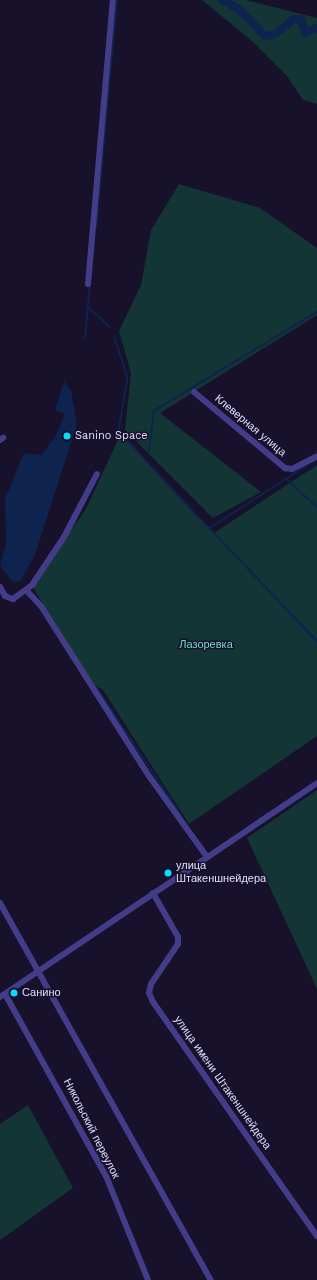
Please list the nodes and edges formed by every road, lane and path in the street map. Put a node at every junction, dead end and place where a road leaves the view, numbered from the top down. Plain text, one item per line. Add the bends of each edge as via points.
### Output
1 (113, 0) edge
2 (88, 284) dead end
3 (194, 392) dead end
4 (317, 456) edge
5 (97, 474) dead end
6 (0, 587) edge
7 (26, 590) junction
8 (317, 783) edge
9 (207, 857) junction
10 (153, 893) junction
11 (0, 903) edge
12 (38, 972) junction
13 (3, 995) edge
14 (317, 1236) edge
15 (148, 1280) edge
16 (211, 1280) edge

1 - 2 street
3 - 4 street, Клеверная улица via 285,468 292,469
5 - 7 street via 64,537
6 - 7 street via 5,596 13,599
7 - 9 street via 41,606 144,769
8 - 9 street
9 - 10 street
10 - 12 street
10 - 14 street, улица имени Штакеншнейдера via 177,934 178,944 151,984 149,993 153,1002
11 - 12 street
12 - 13 street
12 - 16 street
13 - 15 street, Никольский переулок via 106,1176

